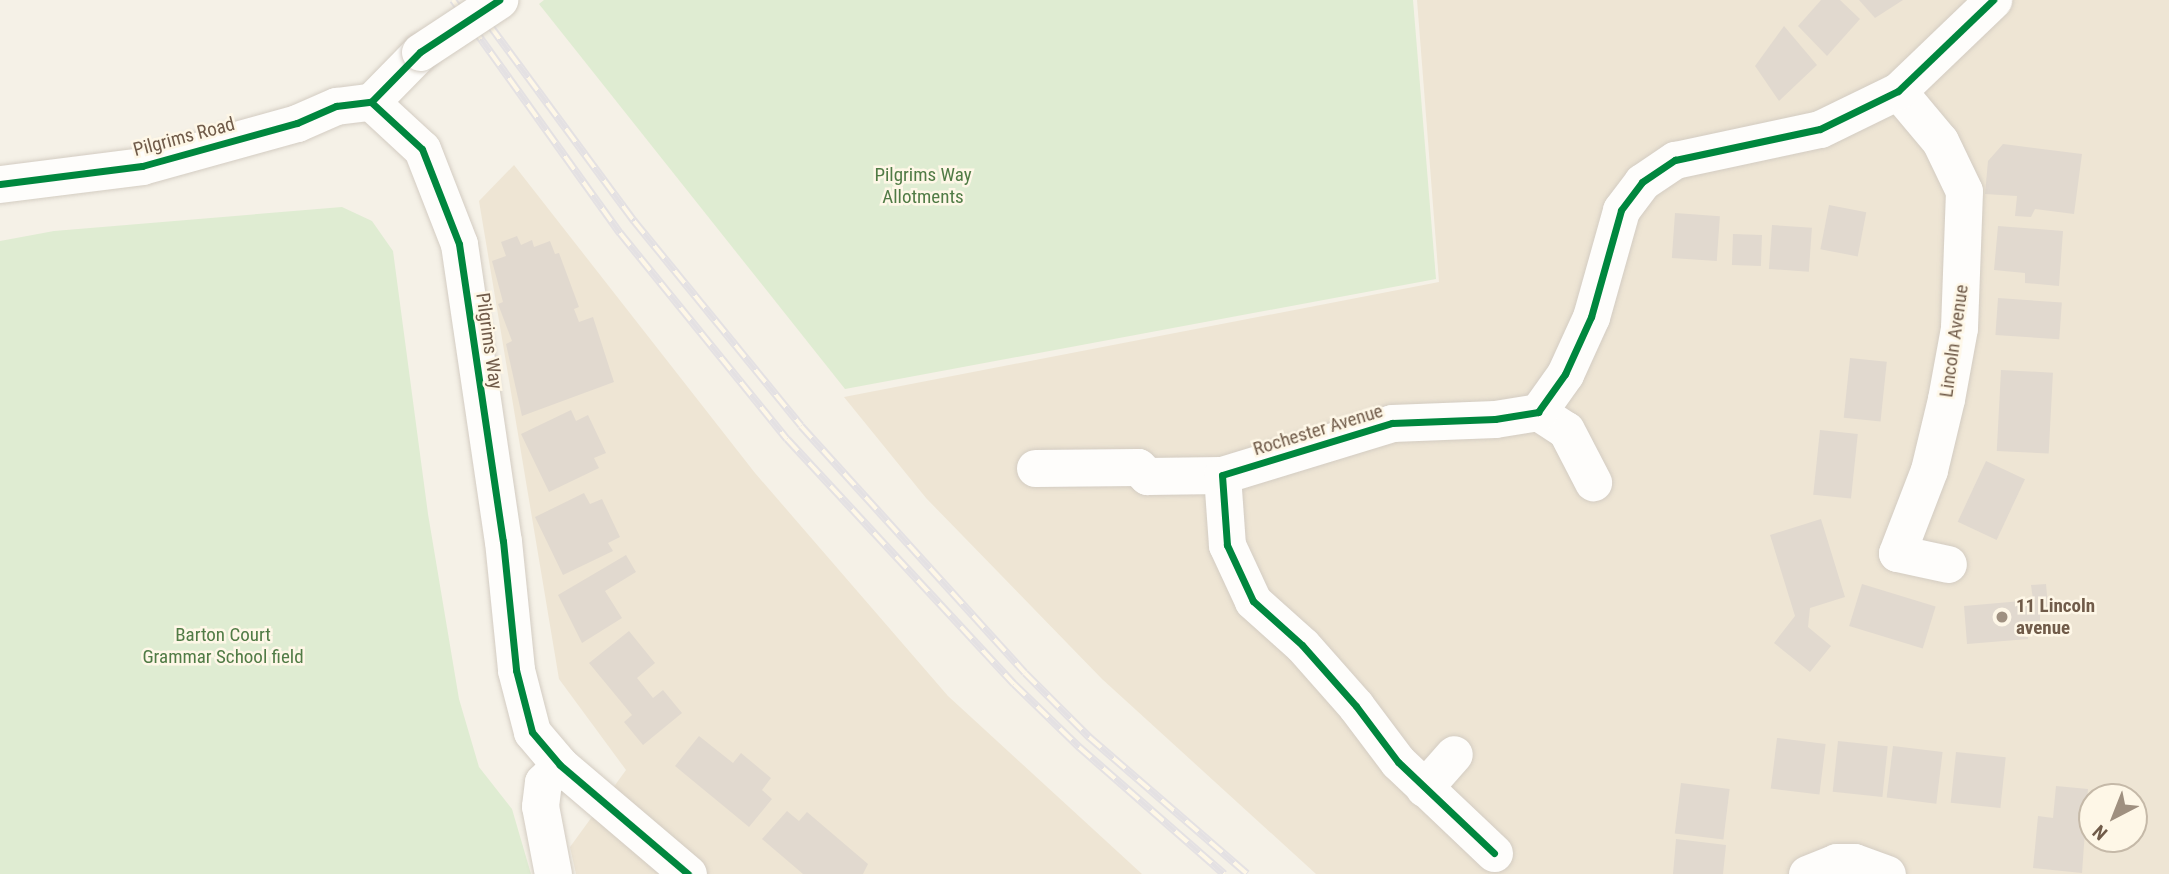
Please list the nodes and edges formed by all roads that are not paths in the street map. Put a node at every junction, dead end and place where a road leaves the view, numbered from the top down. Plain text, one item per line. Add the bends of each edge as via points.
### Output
1 (499, 0) edge
2 (1993, 0) edge
3 (1898, 90) junction
4 (371, 103) junction
5 (0, 184) edge
6 (1538, 412) junction
7 (1035, 468) dead end
8 (1222, 475) junction
9 (1593, 482) dead end
10 (1948, 564) dead end
11 (1454, 754) dead end
12 (560, 765) junction
13 (1424, 788) junction
14 (1493, 853) dead end
15 (553, 874) edge
16 (688, 874) edge
17 (1807, 874) edge
18 (1887, 874) edge

1 - 4 street, bridge via 420,52
2 - 3 street
3 - 6 street via 1820,129 1675,160 1642,182 1621,210 1591,317 1564,374
3 - 10 street, Lincoln Avenue via 1940,141 1965,191 1961,304 1946,399 1929,470 1897,553
4 - 5 street, Pilgrims Road via 336,106 297,123 142,166
4 - 12 street, Pilgrims Way via 422,149 459,244 503,541 520,698 532,732
6 - 8 street, Rochester Avenue via 1495,419 1392,423
6 - 9 street via 1566,430
7 - 8 street, Rochester Avenue via 1138,467 1147,476
8 - 13 street via 1227,545 1253,601 1301,645
11 - 13 street
12 - 15 street via 543,782 540,806
12 - 16 street, Pilgrims Way
13 - 14 street
17 - 18 street via 1836,862 1854,862

